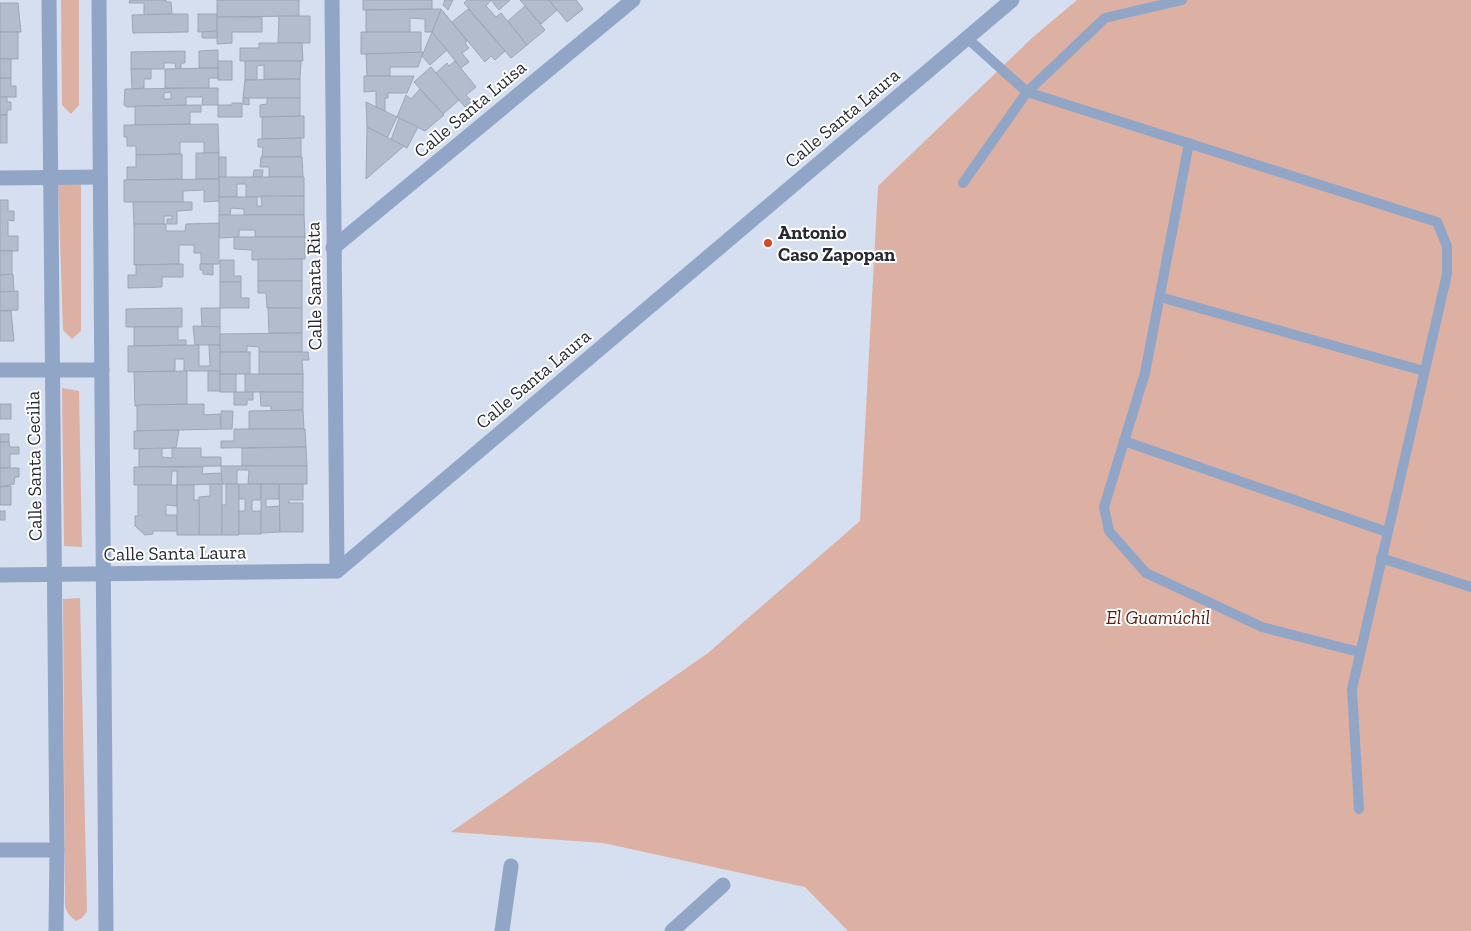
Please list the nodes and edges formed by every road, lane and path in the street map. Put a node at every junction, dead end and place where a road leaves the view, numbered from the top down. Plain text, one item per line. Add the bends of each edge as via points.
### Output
1 (49, 0) edge
2 (99, 0) edge
3 (332, 0) edge
4 (632, 0) edge
5 (1012, 0) edge
6 (1182, 0) edge
7 (967, 38) junction
8 (1027, 92) junction
9 (1189, 144) junction
10 (100, 176) junction
11 (51, 177) junction
12 (0, 178) edge
13 (963, 183) dead end
14 (333, 248) junction
15 (1160, 297) junction
16 (0, 370) edge
17 (53, 370) junction
18 (102, 370) junction
19 (1424, 371) junction
20 (1124, 441) junction
21 (1387, 532) junction
22 (1381, 558) junction
23 (337, 571) junction
24 (55, 574) junction
25 (103, 574) junction
26 (0, 575) edge
27 (1471, 587) edge
28 (1360, 652) junction
29 (1359, 809) dead end
30 (0, 850) edge
31 (57, 850) junction
32 (511, 866) dead end
33 (723, 885) dead end
34 (56, 931) edge
35 (106, 931) edge
36 (502, 931) edge
37 (672, 931) edge

1 - 11 street, Calle Santa Cecilia
2 - 10 street
3 - 14 street, Calle Santa Rita
4 - 14 street, Calle Santa Luisa
5 - 7 street, Calle Santa Laura
6 - 8 lane via 1106,18
7 - 8 lane
7 - 23 street, Calle Santa Laura
8 - 9 lane
8 - 13 lane
9 - 15 lane
9 - 19 lane via 1437,222 1447,246 1447,274
10 - 11 street
10 - 18 street
11 - 12 street
11 - 17 street, Calle Santa Cecilia
14 - 23 street, Calle Santa Rita
15 - 19 lane
15 - 20 lane via 1145,373
16 - 17 street
17 - 18 street
17 - 24 street, Calle Santa Cecilia
18 - 25 street
19 - 21 lane
20 - 21 lane
20 - 28 lane via 1104,507 1109,531 1146,573 1262,627
21 - 22 lane
22 - 27 lane
22 - 28 lane
23 - 25 street, Calle Santa Laura
24 - 25 street, Calle Santa Laura
24 - 26 street, Calle Santa Laura
24 - 31 street, Calle Santa Cecilia
25 - 35 street
28 - 29 lane via 1352,688
30 - 31 street
31 - 34 street, Calle Santa Cecilia
32 - 36 street
33 - 37 street

